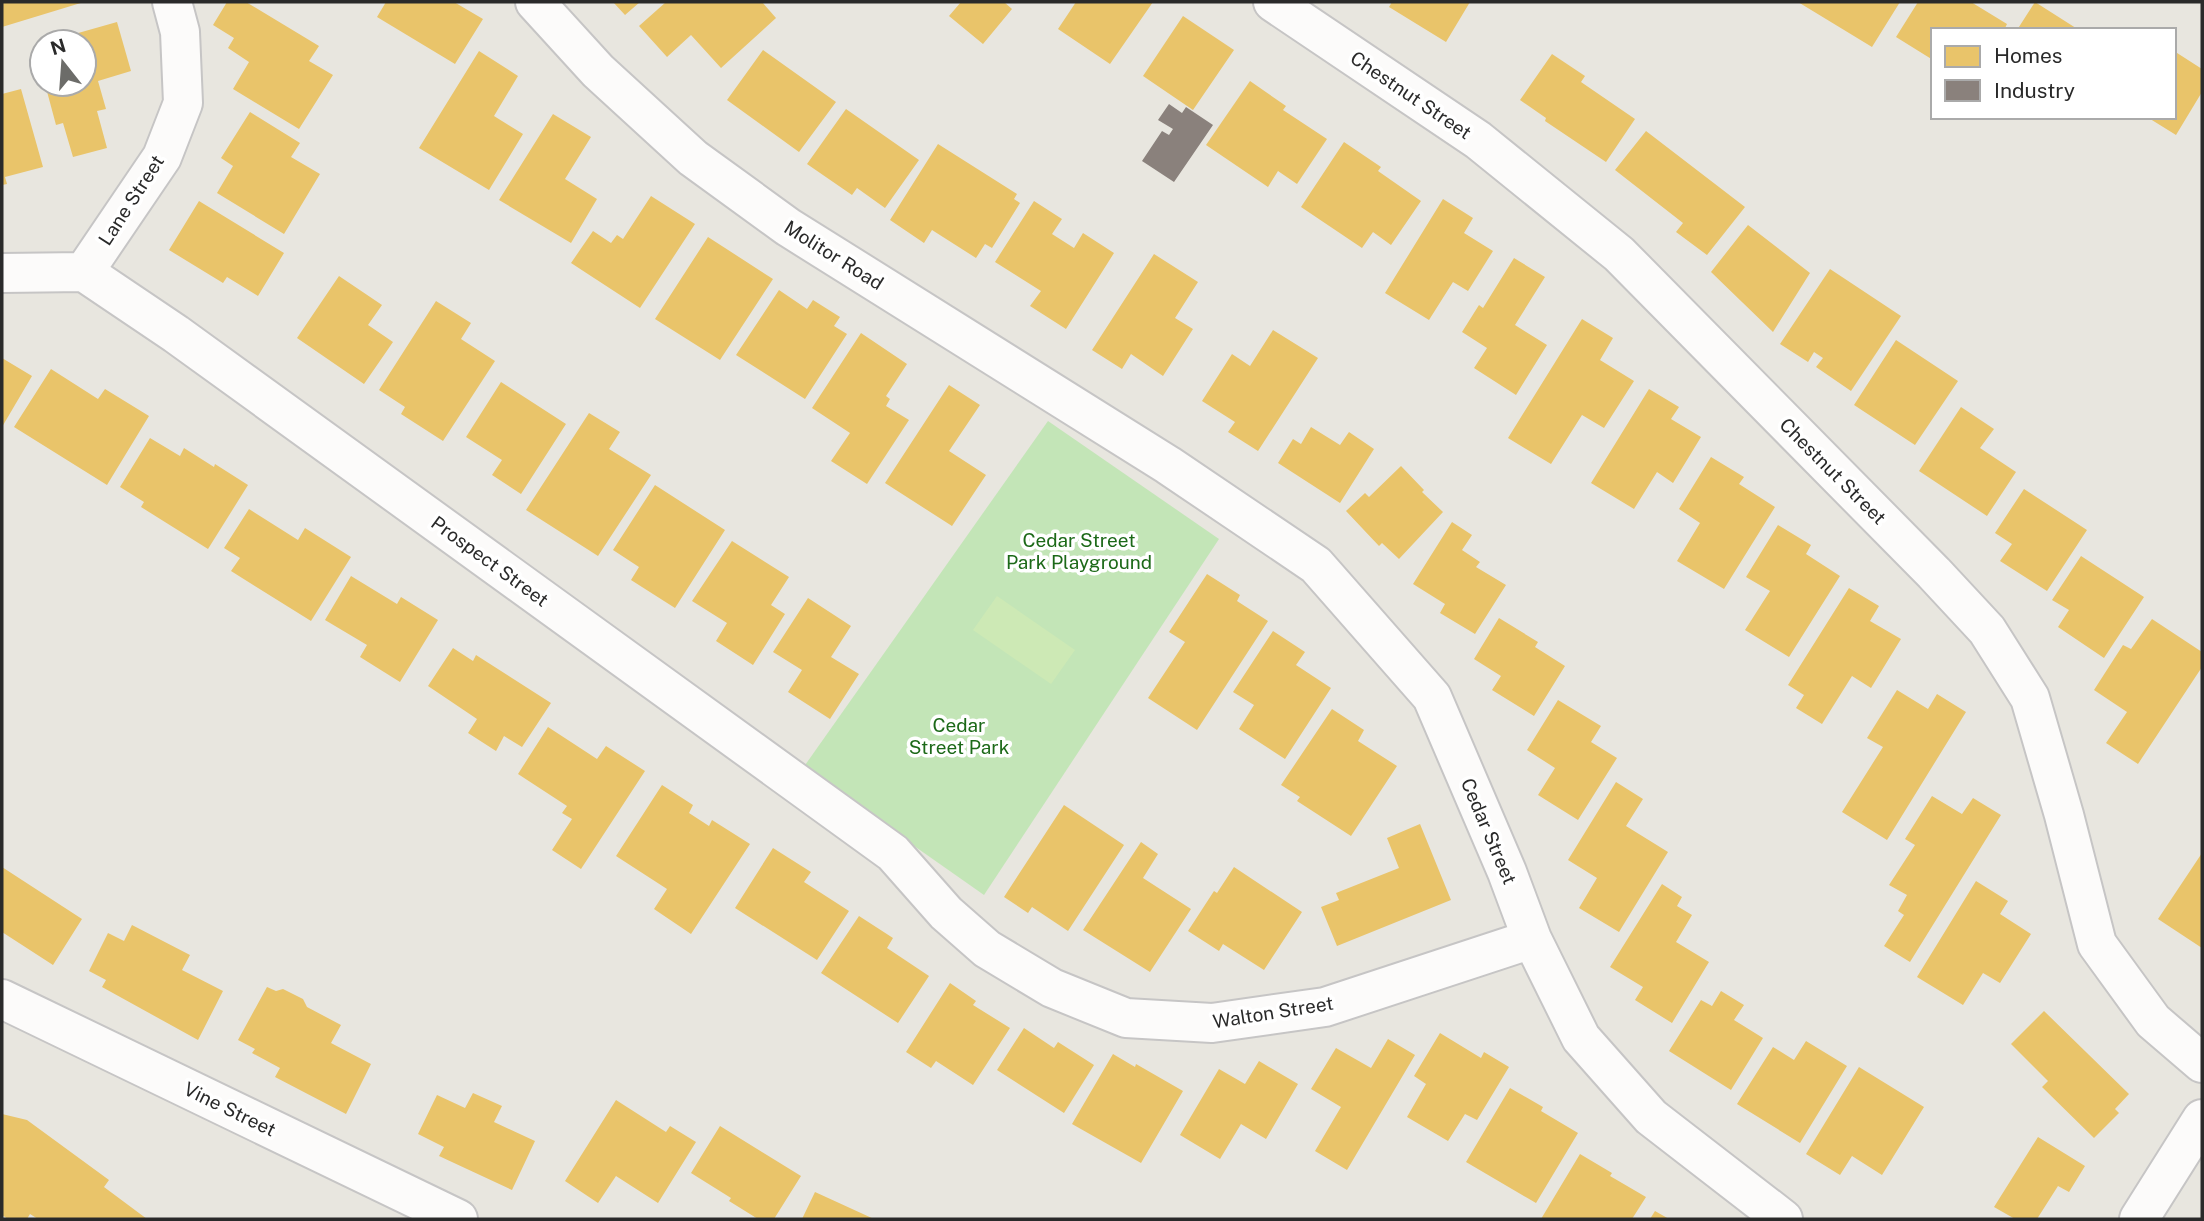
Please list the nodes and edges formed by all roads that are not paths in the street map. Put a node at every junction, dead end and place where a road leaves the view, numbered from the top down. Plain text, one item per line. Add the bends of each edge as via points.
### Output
1 (172, 2) edge
2 (535, 2) edge
3 (1280, 6) edge
4 (84, 272) junction
5 (2, 273) edge
6 (1168, 465) joint
7 (893, 853) joint
8 (1532, 939) junction
9 (2, 999) edge
10 (2202, 1063) edge
11 (2202, 1119) edge
12 (458, 1219) edge
13 (1783, 1219) edge
14 (2139, 1219) edge

1 - 4 street, Lane Street via 180,32 183,103 162,157
2 - 6 street, Molitor Road via 598,71 693,158 788,227
3 - 10 street, Chestnut Street via 1478,140 1619,254 1987,630 2030,698 2097,944 2153,1021
4 - 5 street
4 - 7 street, Prospect Street
6 - 8 street, Cedar Street via 1315,565 1432,697
7 - 8 street, Walton Street via 946,914 987,949 1052,988 1126,1018 1212,1023 1325,1006
8 - 13 street, Cedar Street via 1581,1038 1651,1117
9 - 12 street, Vine Street
11 - 14 street

